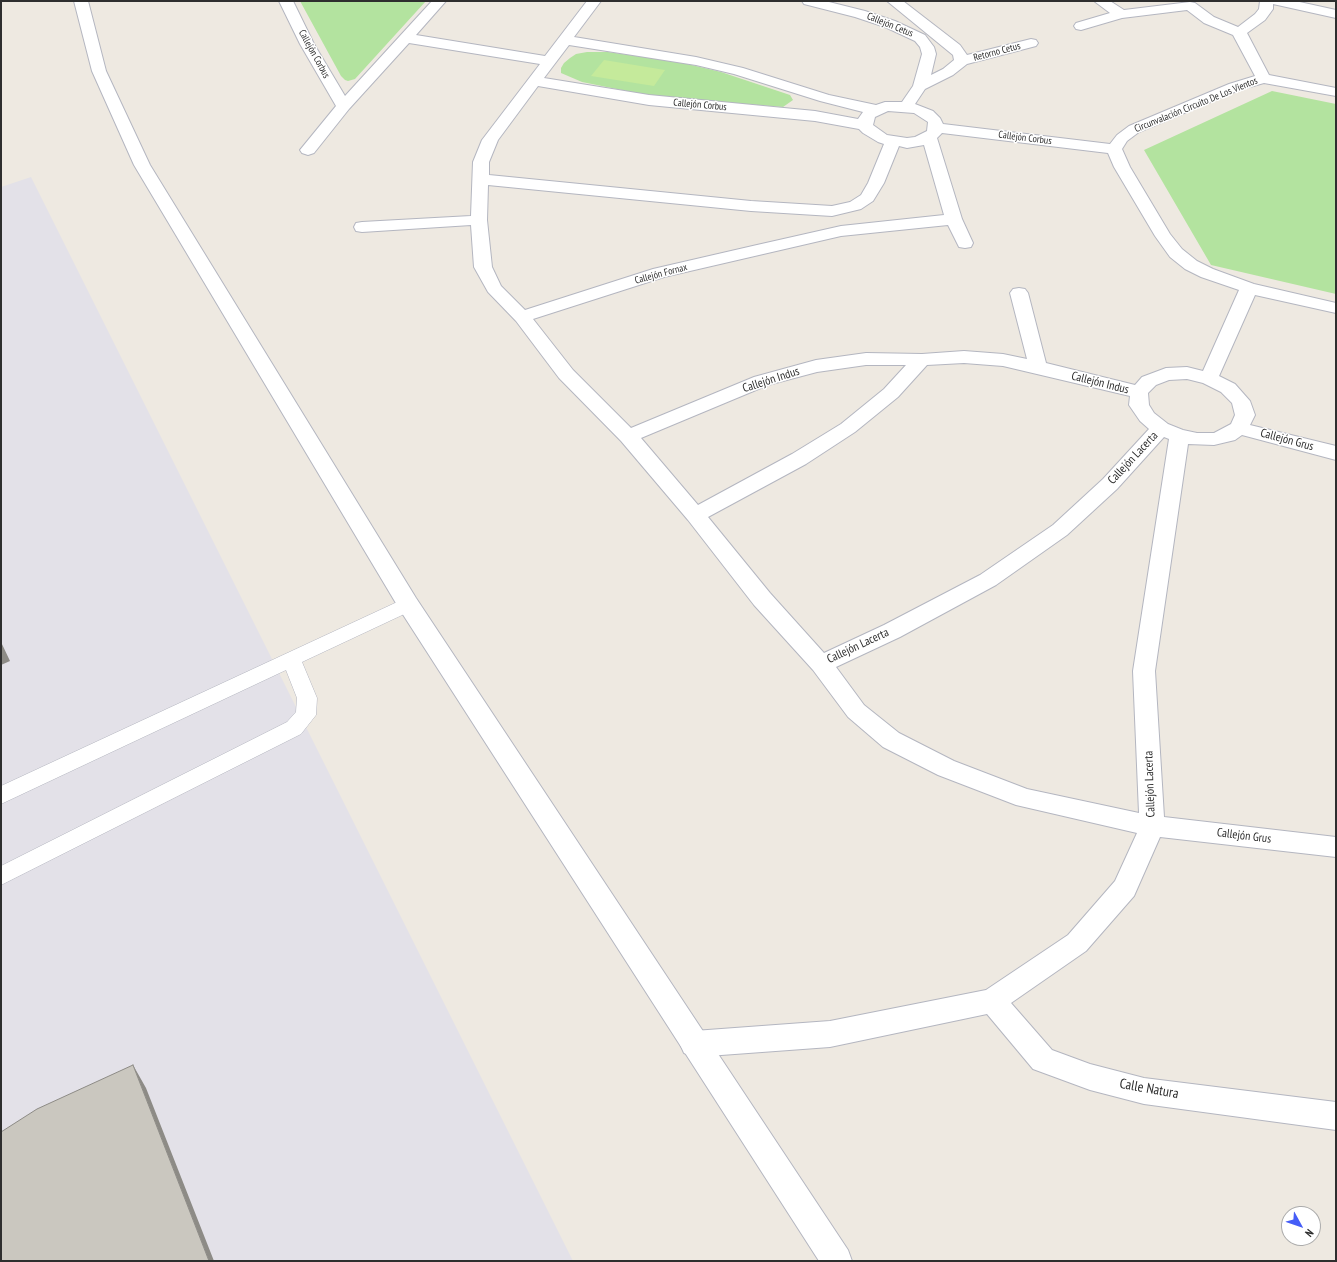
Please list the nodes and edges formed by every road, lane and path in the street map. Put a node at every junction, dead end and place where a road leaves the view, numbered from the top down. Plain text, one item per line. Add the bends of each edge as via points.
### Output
1 (81, 1) edge
2 (286, 1) edge
3 (439, 1) edge
4 (809, 1) edge
5 (894, 1) edge
6 (1101, 1) edge
7 (1267, 1) edge
8 (1276, 1) edge
9 (593, 3) edge
10 (1195, 3) edge
11 (1121, 14) junction
12 (1336, 14) edge
13 (1081, 26) dead end
14 (935, 32) junction
15 (1239, 32) junction
16 (406, 38) junction
17 (920, 38) junction
18 (566, 40) junction
19 (1031, 43) dead end
20 (550, 61) junction
21 (962, 61) junction
22 (1264, 78) junction
23 (535, 81) junction
24 (920, 86) junction
25 (800, 91) junction
26 (1336, 92) edge
27 (344, 106) junction
28 (906, 107) junction
29 (876, 110) junction
30 (779, 112) junction
31 (865, 124) junction
32 (933, 132) junction
33 (894, 142) junction
34 (1114, 149) junction
35 (308, 150) dead end
36 (480, 179) junction
37 (377, 215) dead end
38 (954, 219) junction
39 (479, 220) junction
40 (415, 224) junction
41 (362, 227) dead end
42 (965, 243) dead end
43 (1249, 288) junction
44 (1019, 293) dead end
45 (1336, 308) edge
46 (522, 317) junction
47 (922, 360) junction
48 (1038, 367) junction
49 (1209, 378) junction
50 (1140, 392) junction
51 (1239, 428) junction
52 (1170, 432) junction
53 (628, 436) junction
54 (1336, 453) edge
55 (695, 515) junction
56 (408, 604) junction
57 (291, 658) junction
58 (821, 664) junction
59 (1, 795) edge
60 (1152, 826) junction
61 (1336, 847) edge
62 (1, 876) edge
63 (992, 1001) junction
64 (694, 1044) junction
65 (1336, 1116) edge
66 (837, 1261) edge

1 - 56 street via 99,71 142,165
2 - 27 street, Callejón Corbus via 307,44
3 - 16 street
4 - 17 street, Callejón Cetus via 875,19
5 - 14 street, Callejón Cetus
6 - 11 street
7 - 15 street via 1266,9 1260,17
8 - 12 street
9 - 18 street
10 - 11 street
10 - 15 street via 1209,20
11 - 13 street
14 - 17 street
14 - 21 street, Callejón Cetus via 960,55
15 - 22 street
16 - 20 street
16 - 27 street
17 - 24 street, Callejón Cetus via 927,46 929,54
18 - 20 street
18 - 25 street via 696,61 738,71
19 - 21 street, Retorno Cetus
20 - 23 street
21 - 24 street, Callejón Cetus via 948,72
22 - 26 street, Circunvalación Circuito De Los Vientos
22 - 34 street, Circunvalación Circuito De Los Vientos via 1234,87 1134,129 1122,138
23 - 30 street, Callejón Corbus via 649,100
23 - 36 street via 490,140 481,162
24 - 28 street, Callejón Cetus
25 - 29 street
25 - 30 street via 806,98 804,104 796,109
27 - 35 street
28 - 29 street
28 - 32 street via 928,114 935,121
29 - 31 street via 869,114
30 - 31 street, Callejón Corbus
31 - 33 street via 874,135
32 - 33 street via 913,142
32 - 34 street, Callejón Corbus
32 - 38 street
33 - 36 street via 867,198 854,206 832,211 751,206
34 - 43 street via 1144,204 1176,253 1207,273
36 - 39 street
37 - 40 street
38 - 42 street
38 - 46 street, Callejón Fornax via 841,232 757,250 659,273
39 - 40 street
39 - 46 street via 483,267 494,288
40 - 41 street
43 - 45 street
43 - 49 street
44 - 48 street
46 - 53 street via 566,374
47 - 48 street, Callejón Indus via 964,357 1003,360
47 - 53 street, Callejón Indus via 866,359 816,366 760,381
47 - 55 street via 892,393 848,428 799,459
48 - 50 street, Callejón Indus
49 - 50 street via 1187,373 1166,374 1149,381
49 - 51 street via 1228,388 1241,401 1245,415
50 - 52 street via 1140,404 1147,417
51 - 52 street via 1214,439 1197,439
51 - 54 street, Callejón Grus
52 - 58 street, Callejón Lacerta via 1054,534 988,580 892,631
52 - 60 street, Callejón Lacerta via 1144,672
53 - 55 street
55 - 58 street, Callejón Lacerta via 762,599
56 - 57 lane
56 - 64 street via 534,794
57 - 59 lane
57 - 62 lane via 307,698 306,715 294,728
58 - 60 street, Callejón Lacerta via 856,711 891,740 946,768 1025,798
60 - 61 street, Callejón Grus
60 - 63 street via 1125,888 1077,942
63 - 64 street via 830,1034
63 - 65 street, Calle Natura via 1043,1060 1090,1077 1144,1091
64 - 66 street

